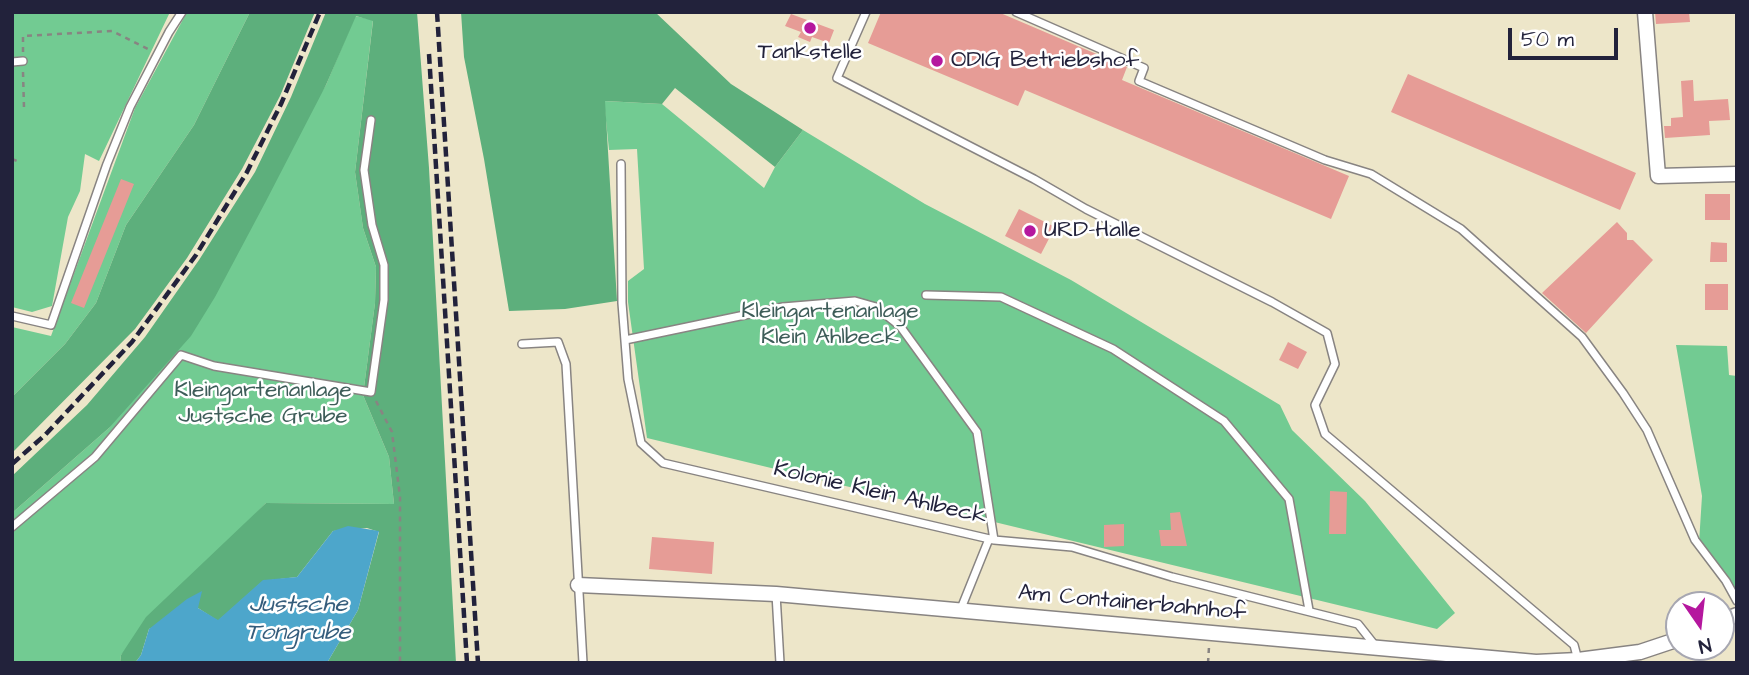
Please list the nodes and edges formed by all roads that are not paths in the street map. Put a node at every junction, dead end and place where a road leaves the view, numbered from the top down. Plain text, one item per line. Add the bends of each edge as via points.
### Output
1 (182, 12) edge
2 (866, 12) edge
3 (1016, 12) edge
4 (1645, 12) edge
5 (23, 61) dead end
6 (12, 62) edge
7 (371, 120) dead end
8 (621, 164) dead end
9 (1737, 174) edge
10 (926, 295) dead end
11 (12, 316) edge
12 (625, 340) junction
13 (522, 344) dead end
14 (12, 527) edge
15 (992, 540) junction
16 (578, 585) junction
17 (776, 594) junction
18 (1737, 601) edge
19 (1309, 610) junction
20 (959, 612) junction
21 (1665, 644) edge
22 (1378, 648) junction
23 (1578, 660) junction
24 (1595, 660) edge
25 (583, 663) edge
26 (780, 663) edge

1 - 11 lane via 130,107 51,326
2 - 23 lane via 837,78 1327,333 1335,365 1315,405 1325,434 1574,645
3 - 18 lane via 1144,68 1139,81 1325,160 1371,174 1461,229 1591,348 1647,430 1695,540
4 - 9 street via 1658,176
5 - 6 lane
7 - 14 lane via 364,170 372,225 384,265 384,300 371,392 214,366 181,355 94,457
8 - 12 lane, Kolonie Klein Ahlbeck
10 - 19 lane via 1001,297 1113,349 1224,421 1289,499
12 - 15 lane, Kolonie Klein Ahlbeck via 641,443 663,463
12 - 15 lane via 783,307 855,301 876,307 900,326 977,432
13 - 16 lane via 558,342 566,364
15 - 19 lane, Kolonie Klein Ahlbeck via 1072,548 1172,578
15 - 20 lane
16 - 17 street, Am Containerbahnhof
16 - 25 lane
17 - 20 street, Am Containerbahnhof
17 - 26 lane
19 - 22 lane, Kolonie Klein Ahlbeck via 1358,624
20 - 22 street, Am Containerbahnhof
21 - 24 street, Am Containerbahnhof
22 - 23 street, Am Containerbahnhof via 1536,662
23 - 24 street, Am Containerbahnhof

